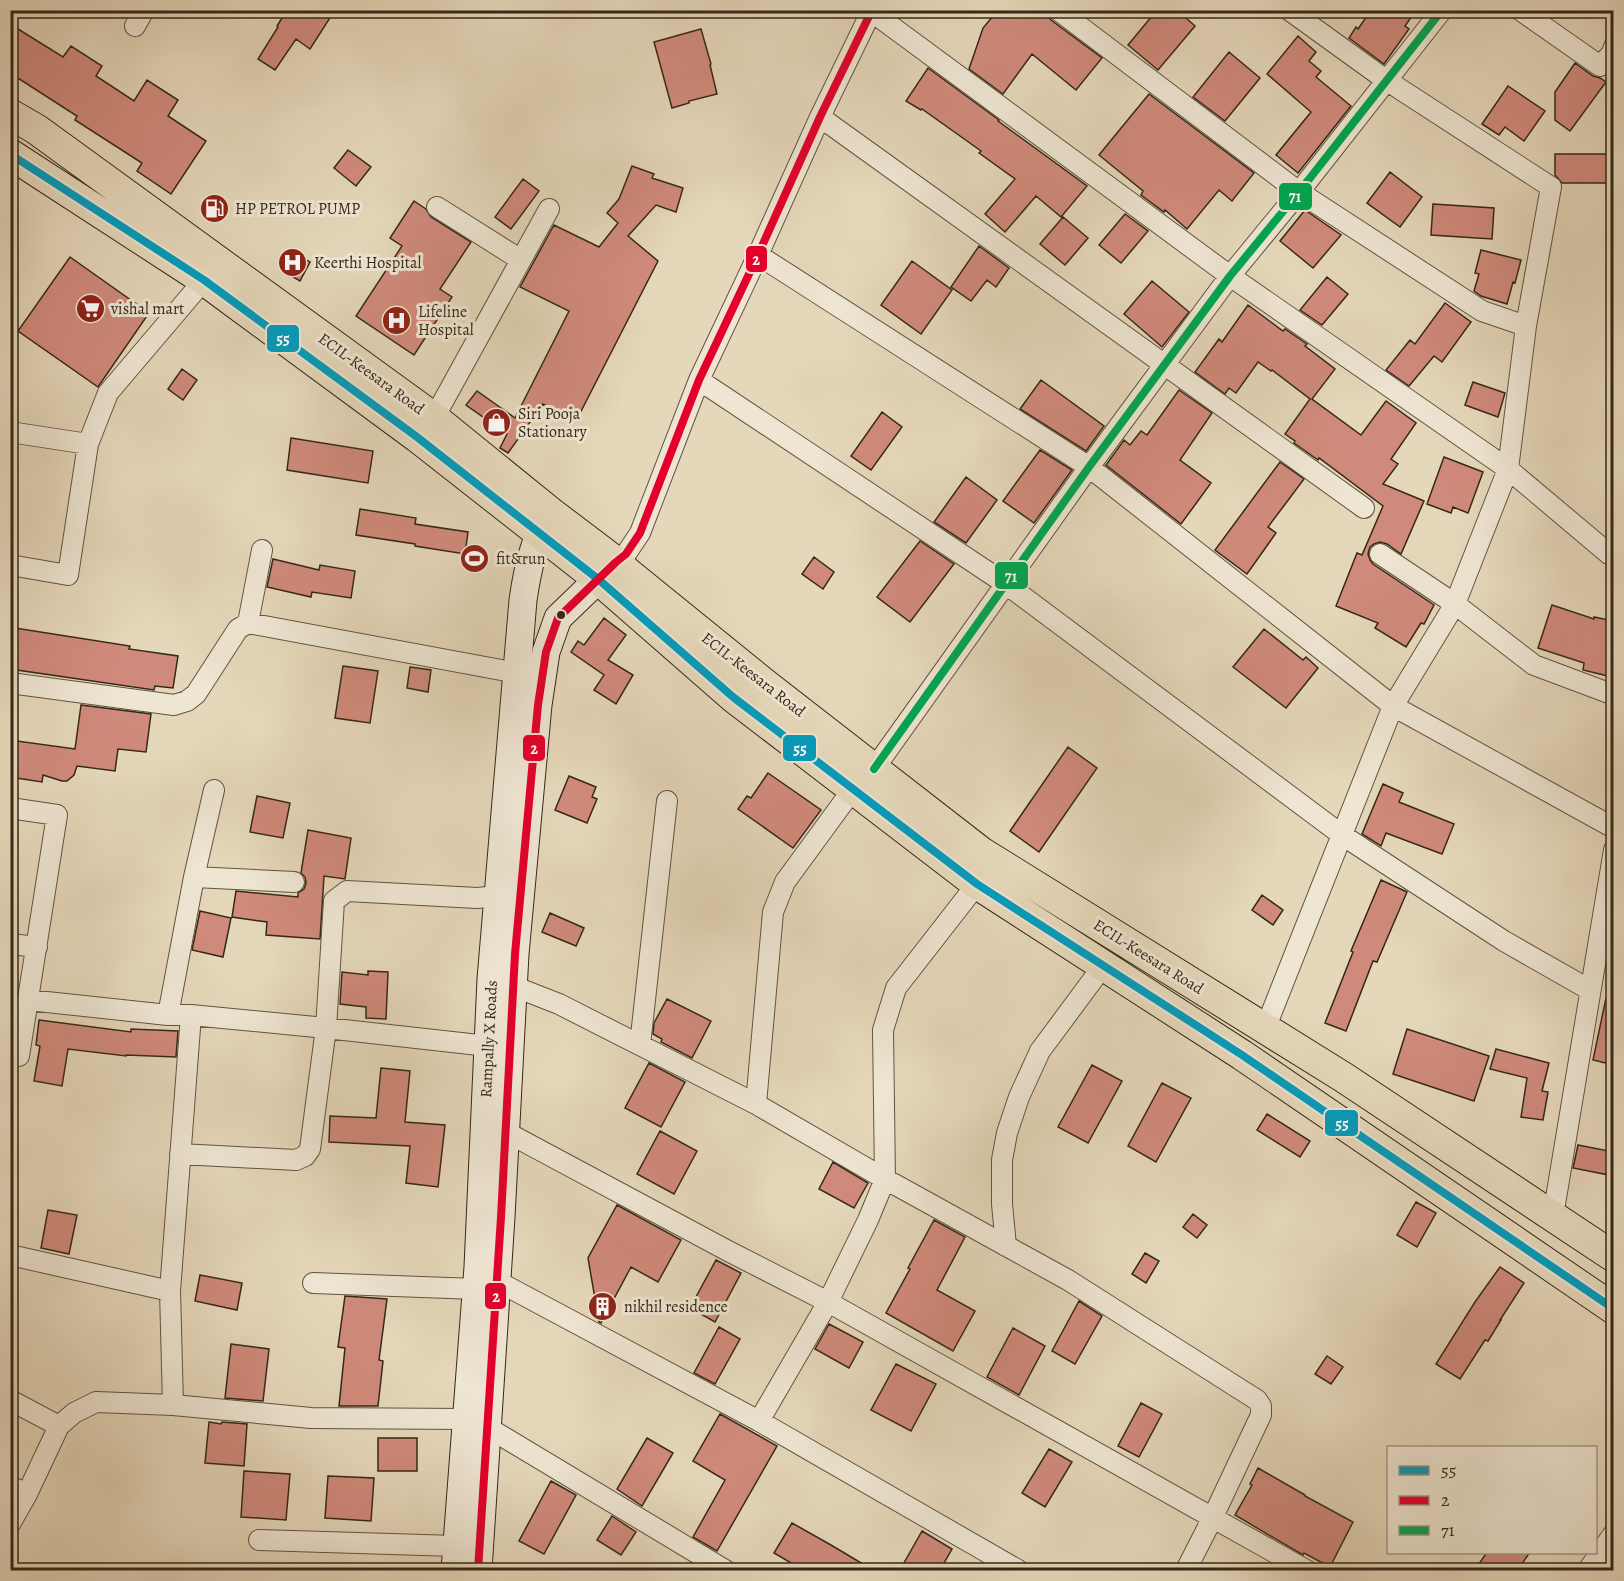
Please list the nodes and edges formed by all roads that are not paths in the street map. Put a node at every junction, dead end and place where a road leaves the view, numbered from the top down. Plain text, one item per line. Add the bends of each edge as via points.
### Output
1 (1058, 10) edge
2 (1289, 10) edge
3 (1442, 10) edge
4 (1520, 10) edge
5 (872, 11) edge
6 (1614, 47) edge
7 (1386, 80) junction
8 (10, 114) edge
9 (820, 117) junction
10 (10, 154) edge
11 (1299, 192) junction
12 (436, 207) dead end
13 (549, 209) dead end
14 (758, 255) junction
15 (521, 260) junction
16 (1230, 276) junction
17 (204, 280) junction
18 (1526, 326) junction
19 (1164, 365) junction
20 (699, 380) junction
21 (434, 418) junction
22 (10, 432) edge
23 (88, 444) junction
24 (1089, 467) junction
25 (1508, 469) junction
26 (1364, 508) dead end
27 (544, 523) junction
28 (261, 550) dead end
29 (1380, 554) dead end
30 (1614, 555) edge
31 (10, 565) edge
32 (607, 571) junction
33 (1005, 584) junction
34 (1455, 604) junction
35 (248, 622) junction
36 (530, 675) junction
37 (10, 683) edge
38 (1614, 695) edge
39 (1393, 706) junction
40 (874, 769) junction
41 (853, 789) junction
42 (214, 790) dead end
43 (667, 801) dead end
44 (10, 808) edge
45 (1614, 828) edge
46 (1342, 835) junction
47 (1614, 850) edge
48 (194, 877) junction
49 (294, 882) dead end
50 (977, 884) junction
51 (498, 896) junction
52 (10, 944) edge
53 (37, 948) junction
54 (1103, 966) junction
55 (513, 986) junction
56 (1590, 990) junction
57 (28, 1000) junction
58 (168, 1015) junction
59 (191, 1015) junction
60 (326, 1028) junction
61 (1265, 1029) junction
62 (488, 1046) junction
63 (640, 1046) junction
64 (10, 1056) edge
65 (756, 1104) junction
66 (506, 1132) junction
67 (180, 1154) junction
68 (885, 1179) junction
69 (1553, 1216) junction
70 (1006, 1245) junction
71 (10, 1255) edge
72 (1614, 1257) edge
73 (313, 1283) dead end
74 (487, 1285) junction
75 (170, 1290) junction
76 (828, 1302) junction
77 (1614, 1309) edge
78 (10, 1400) edge
79 (174, 1404) junction
80 (759, 1421) junction
81 (477, 1423) junction
82 (59, 1426) junction
83 (19, 1490) edge
84 (1212, 1519) junction
85 (10, 1524) edge
86 (1614, 1533) edge
87 (259, 1540) dead end
88 (455, 1558) edge
89 (478, 1570) edge
90 (725, 1570) edge
91 (1018, 1570) edge
92 (1186, 1570) edge
93 (1306, 1570) edge
94 (1588, 1570) edge

1 - 11 street
2 - 7 street
3 - 7 street
4 - 6 street via 1600,66
5 - 9 street
5 - 16 street
7 - 11 street
7 - 18 street via 1551,187
8 - 21 main road, ECIL-Keesara Road via 46,136
9 - 14 street
9 - 19 street
10 - 17 main road, ECIL-Keesara Road
11 - 16 street
11 - 18 street via 1482,311
12 - 15 street
13 - 15 street
14 - 20 street
14 - 24 street
15 - 21 street
16 - 19 street
16 - 25 street
17 - 23 street via 108,393
17 - 27 main road, ECIL-Keesara Road via 417,437
18 - 25 street
19 - 24 street
19 - 26 street
20 - 32 street via 640,533 626,554
20 - 33 street
21 - 27 main road, ECIL-Keesara Road
22 - 23 street
23 - 31 street via 68,575
24 - 33 street
24 - 39 street
25 - 30 street
25 - 34 street
27 - 32 main road, ECIL-Keesara Road
27 - 36 main road, Rampally X Roads via 528,565 523,600
28 - 35 street
29 - 34 street
32 - 36 main road, Rampally X Roads via 558,618 546,652
32 - 40 main road, ECIL-Keesara Road via 629,574
32 - 41 main road, ECIL-Keesara Road via 734,697
33 - 40 street
33 - 46 street
34 - 38 street via 1534,665
34 - 39 street
35 - 36 street
35 - 37 street via 238,629 196,694 174,705
36 - 51 main road, Rampally X Roads
36 - 55 main road, Rampally X Roads via 537,717
39 - 45 street
39 - 46 street
40 - 61 main road, ECIL-Keesara Road via 981,852
41 - 50 main road, ECIL-Keesara Road
41 - 65 street via 785,882 772,912
42 - 48 street
43 - 63 street
44 - 53 street via 57,814
46 - 56 street via 1504,941
46 - 61 street
47 - 56 street
48 - 49 street
48 - 58 street
50 - 54 main road, ECIL-Keesara Road
50 - 68 street via 896,988 883,1030
51 - 60 street via 347,891 334,901
51 - 62 main road, Rampally X Roads
52 - 53 street
53 - 57 street
54 - 70 street via 1040,1051 1019,1097 1002,1160
54 - 77 main road, ECIL-Keesara Road via 1242,1055
55 - 63 street via 559,1004
55 - 66 main road, Rampally X Roads
56 - 69 street
57 - 58 street
57 - 64 street via 19,1056
58 - 59 street
59 - 60 street
59 - 67 street
60 - 62 street
60 - 67 street via 310,1149 305,1156 296,1160
61 - 69 main road, ECIL-Keesara Road
62 - 74 main road, Rampally X Roads
63 - 65 street
65 - 68 street
66 - 74 main road, Rampally X Roads
66 - 76 street
67 - 75 street
68 - 70 street
68 - 76 street
69 - 72 main road, ECIL-Keesara Road
70 - 84 street via 1257,1400 1261,1415
71 - 75 street
73 - 74 street
74 - 80 street
74 - 81 main road, Rampally X Roads
75 - 79 street
76 - 80 street
76 - 84 street
78 - 82 street
79 - 81 street via 311,1418
79 - 82 street via 96,1402
80 - 91 street
81 - 88 main road, Rampally X Roads
81 - 89 main road, Rampally X Roads
81 - 90 street
82 - 83 street
83 - 85 street
84 - 92 street
84 - 93 street
86 - 94 street
87 - 88 street

